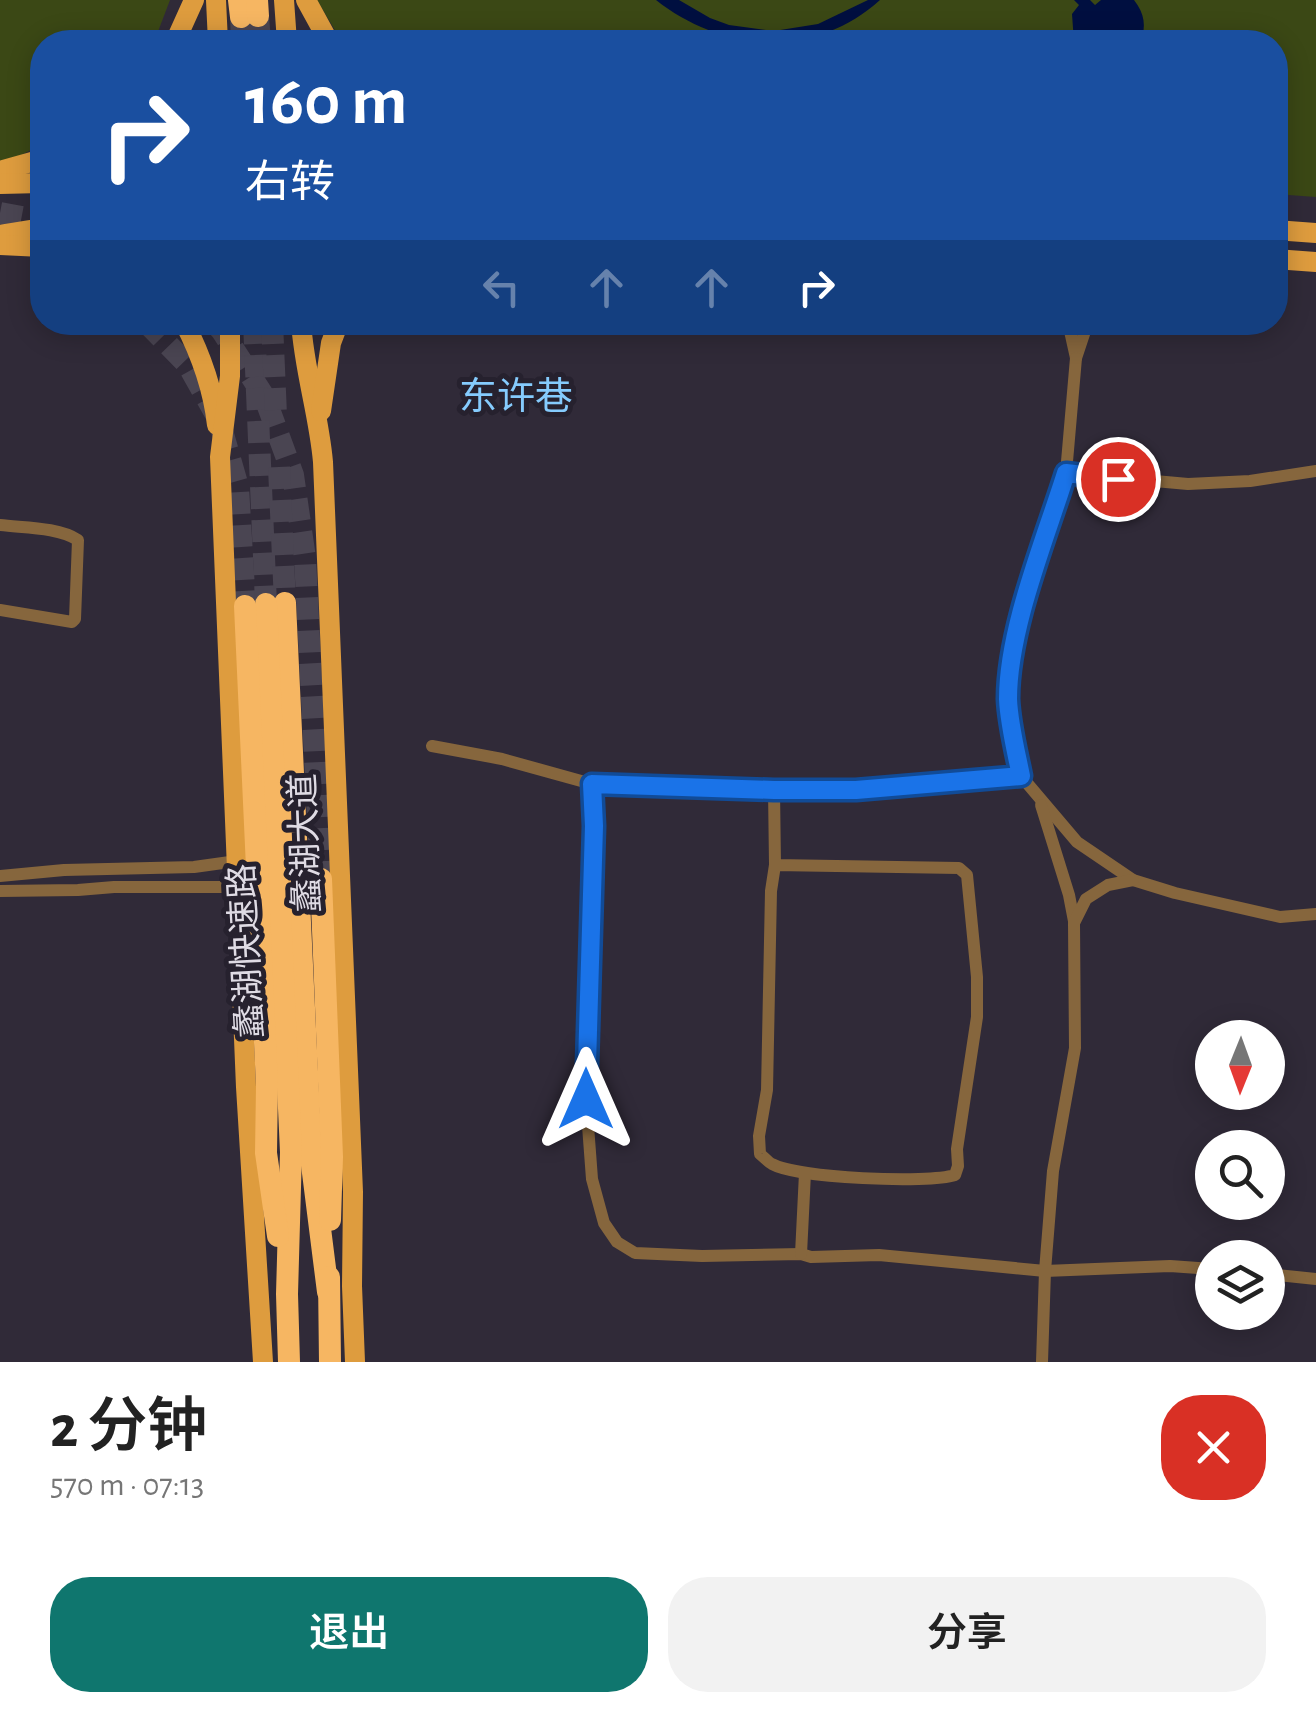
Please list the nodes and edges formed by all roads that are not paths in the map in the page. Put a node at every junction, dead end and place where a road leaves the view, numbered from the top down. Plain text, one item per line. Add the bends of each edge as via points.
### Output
1 (194, 0) edge
2 (216, 0) edge
3 (284, 0) edge
4 (306, 0) edge
5 (181, 30) edge
6 (217, 30) tunnel mouth
7 (286, 30) edge
8 (322, 30) edge
9 (30, 162) edge
10 (0, 171) edge
11 (0, 184) edge
12 (30, 184) edge
13 (30, 230) edge
14 (1288, 231) edge
15 (1316, 233) edge
16 (0, 235) edge
17 (0, 244) edge
18 (30, 246) edge
19 (1288, 260) edge
20 (1316, 262) edge
21 (191, 335) edge
22 (230, 335) edge
23 (302, 335) edge
24 (334, 335) edge
25 (1071, 335) edge
26 (1084, 335) edge
27 (1076, 358) junction
28 (320, 428) junction
29 (220, 458) junction
30 (1316, 471) edge
31 (1066, 473) junction
32 (0, 525) edge
33 (0, 610) edge
34 (432, 746) dead end
35 (1021, 776) junction
36 (592, 784) junction
37 (774, 790) junction
38 (1040, 801) junction
39 (237, 860) junction
40 (775, 865) junction
41 (0, 876) edge
42 (321, 879) tunnel mouth
43 (1133, 880) junction
44 (238, 887) junction
45 (0, 891) edge
46 (1316, 914) edge
47 (1074, 923) junction
48 (805, 1173) junction
49 (801, 1254) junction
50 (1195, 1268) edge
51 (1045, 1271) junction
52 (1285, 1276) edge
53 (1316, 1279) edge
54 (328, 1292) junction
55 (263, 1362) edge
56 (289, 1362) edge
57 (330, 1362) edge
58 (355, 1362) edge
59 (1042, 1362) edge

1 - 5 main road
2 - 6 main road
3 - 7 main road
4 - 8 main road
9 - 10 main road
11 - 12 main road
13 - 16 main road
14 - 15 main road
17 - 18 main road
19 - 20 main road
21 - 29 main road via 210,388
22 - 29 main road, 蠡湖大道
23 - 28 main road, 蠡湖大道
24 - 28 main road
25 - 27 street
26 - 27 street
27 - 31 street
28 - 58 main road, 蠡湖大道
29 - 39 main road, 蠡湖大道
30 - 31 street via 1188,484
31 - 35 street via 1012,656 1008,701
32 - 33 street via 78,540 76,619
34 - 36 street
35 - 37 street
35 - 38 street
36 - 37 street
36 - 49 street via 586,1099 592,1179 604,1223 635,1253
37 - 40 street
38 - 43 street via 1077,842
38 - 47 street
39 - 41 street via 194,868
39 - 44 main road, 蠡湖大道
40 - 48 street via 760,1154
40 - 48 street via 958,868 968,882 977,1017 956,1176
42 - 54 highway via 332,1156
43 - 46 street via 1280,917
43 - 47 street via 1108,884 1086,899
44 - 45 street
44 - 55 main road, 蠡湖大道
47 - 51 street via 1075,1048 1052,1171
48 - 49 street
49 - 51 street
50 - 51 street
51 - 59 street
52 - 53 street
54 - 56 highway, 蠡湖快速路 via 265,604 292,1152
54 - 57 highway

